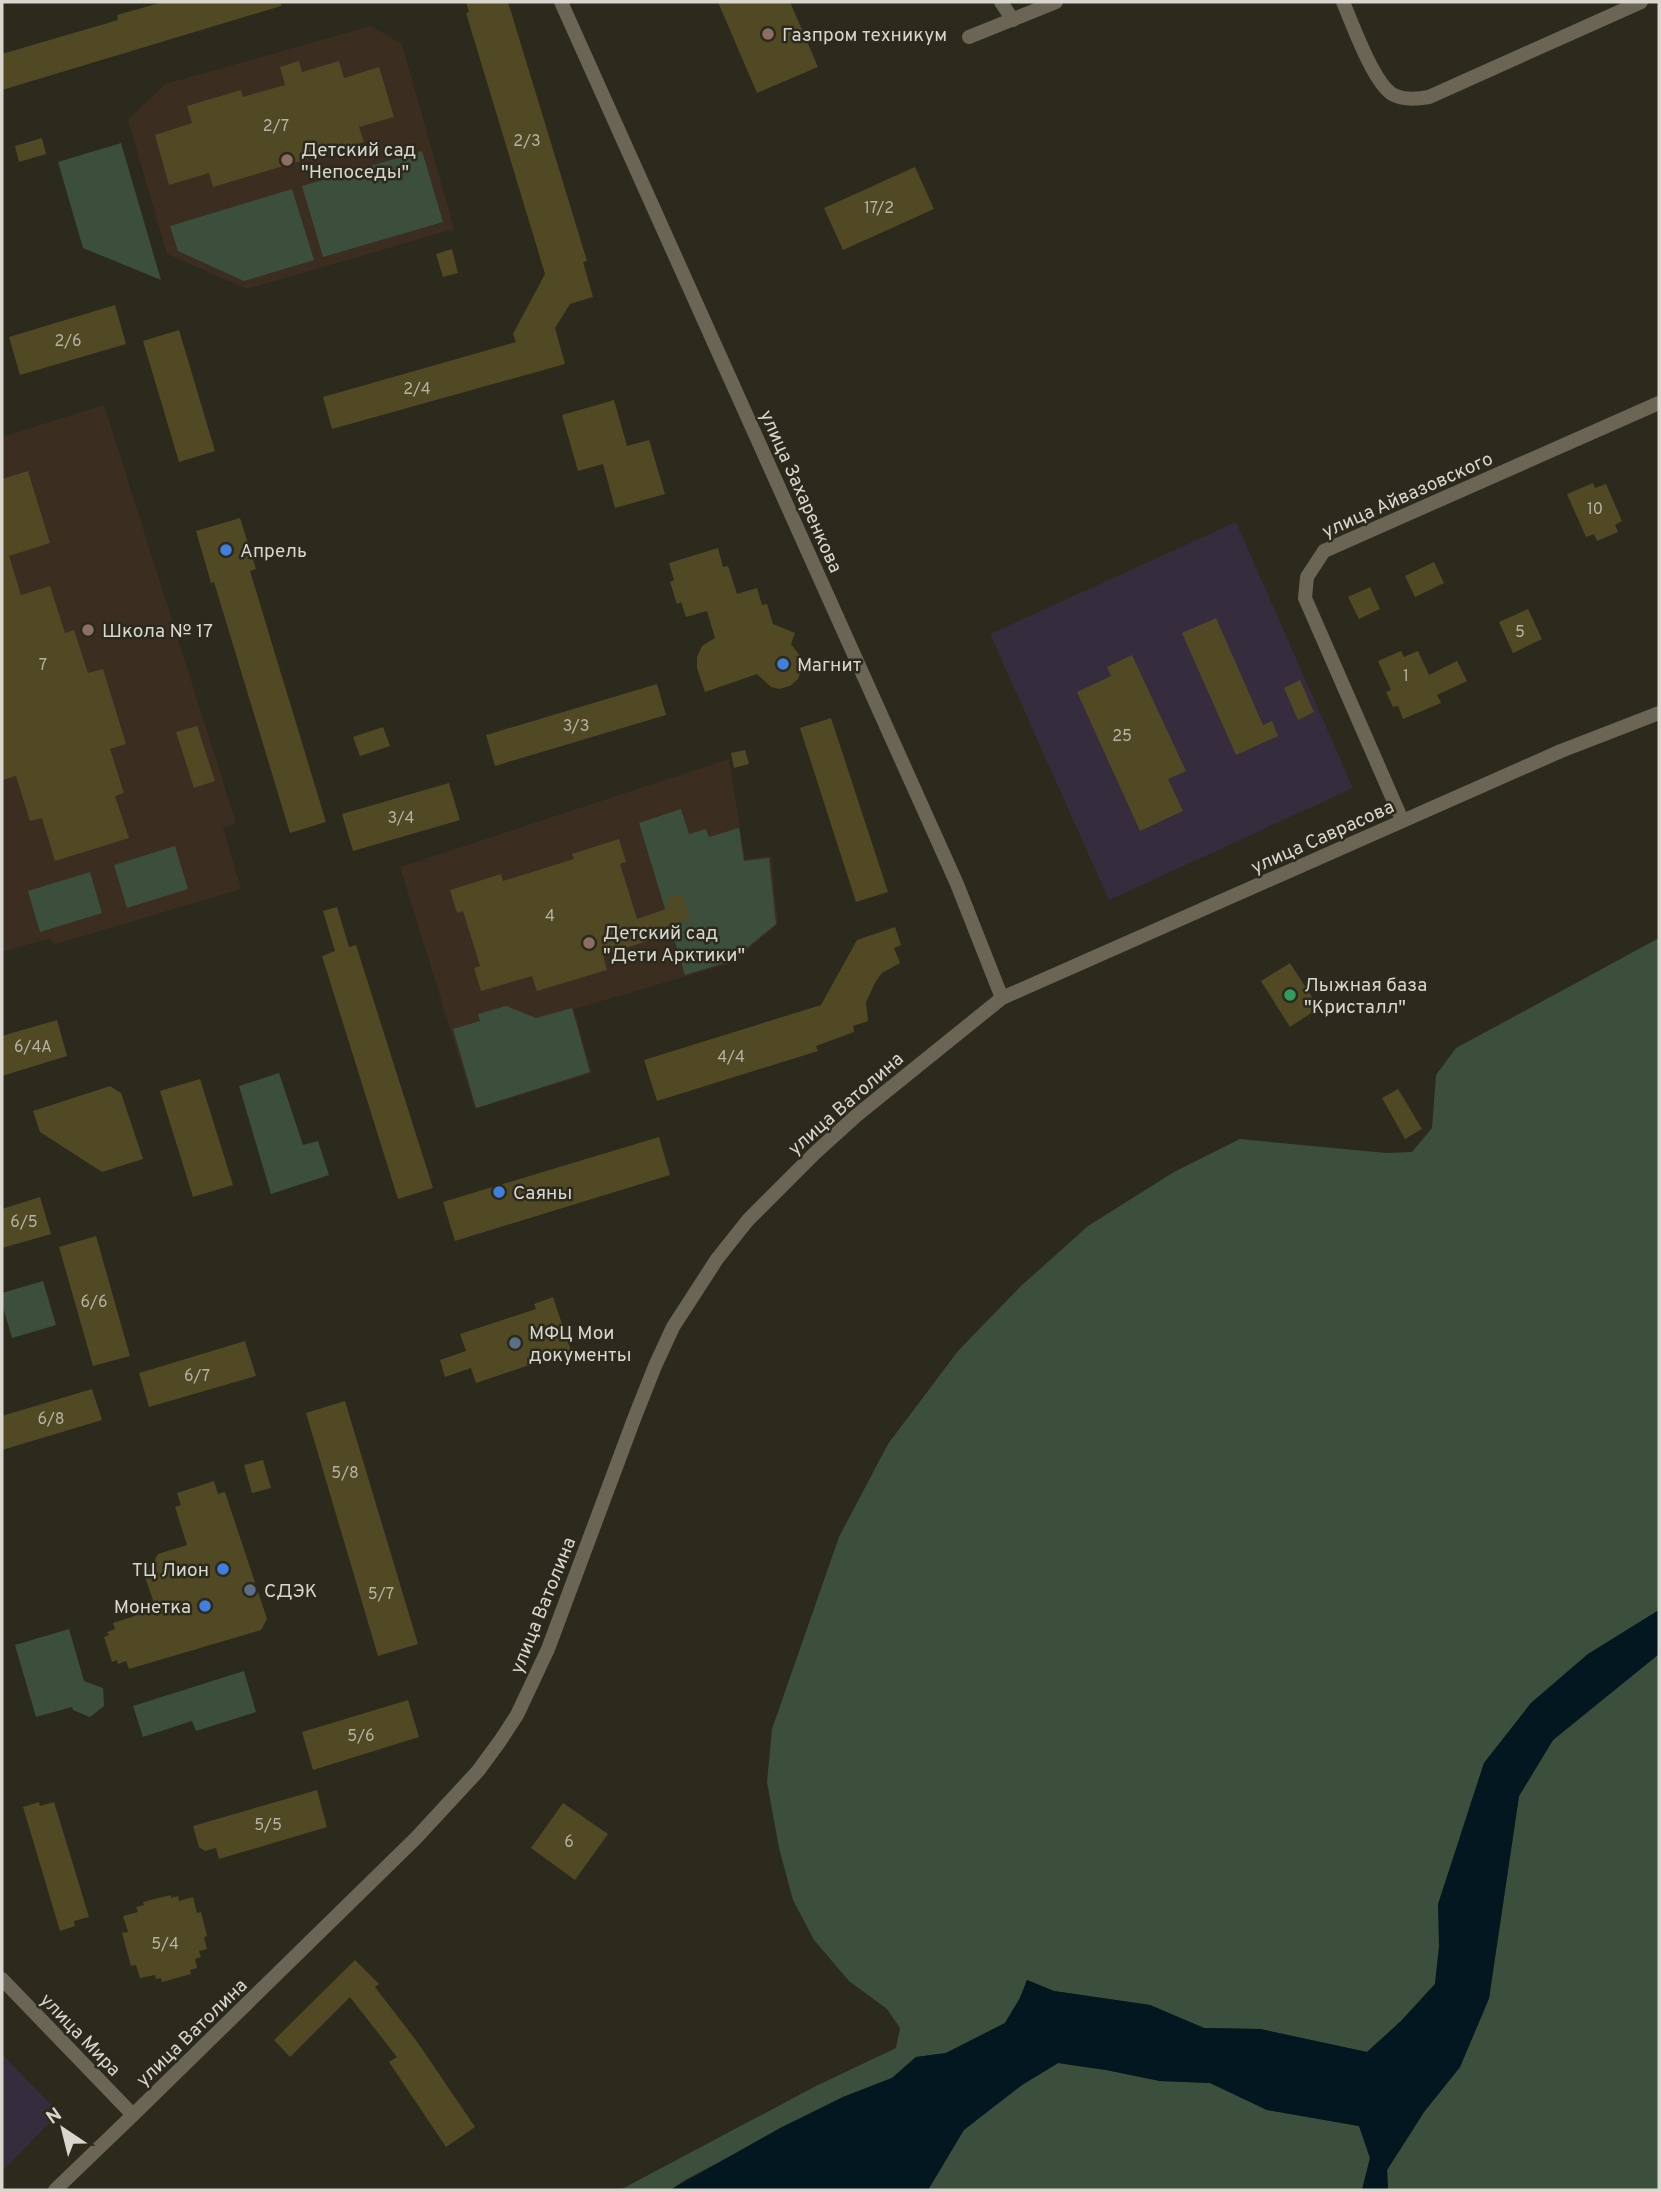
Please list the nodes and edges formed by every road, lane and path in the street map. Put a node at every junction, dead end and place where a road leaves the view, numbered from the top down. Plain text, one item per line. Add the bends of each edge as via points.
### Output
1 (561, 2) edge
2 (1001, 2) edge
3 (1056, 2) edge
4 (1343, 2) edge
5 (1641, 2) edge
6 (1013, 20) junction
7 (969, 37) dead end
8 (1659, 402) edge
9 (1659, 713) edge
10 (1402, 820) junction
11 (1002, 998) junction
12 (2, 1979) edge
13 (133, 2115) junction
14 (55, 2190) edge

1 - 11 street, улица Захаренкова via 957,884
2 - 6 street
3 - 6 street
4 - 5 street via 1378,80 1392,94 1417,99
6 - 7 street
8 - 10 street, улица Айвазовского via 1324,551 1307,577 1304,598
9 - 10 street, улица Саврасова
10 - 11 street, улица Саврасова
11 - 13 street, улица Ватолина via 823,1145 717,1259 655,1366 548,1648 500,1741 478,1772 416,1838
12 - 13 street, улица Мира
13 - 14 street, улица Ватолина

